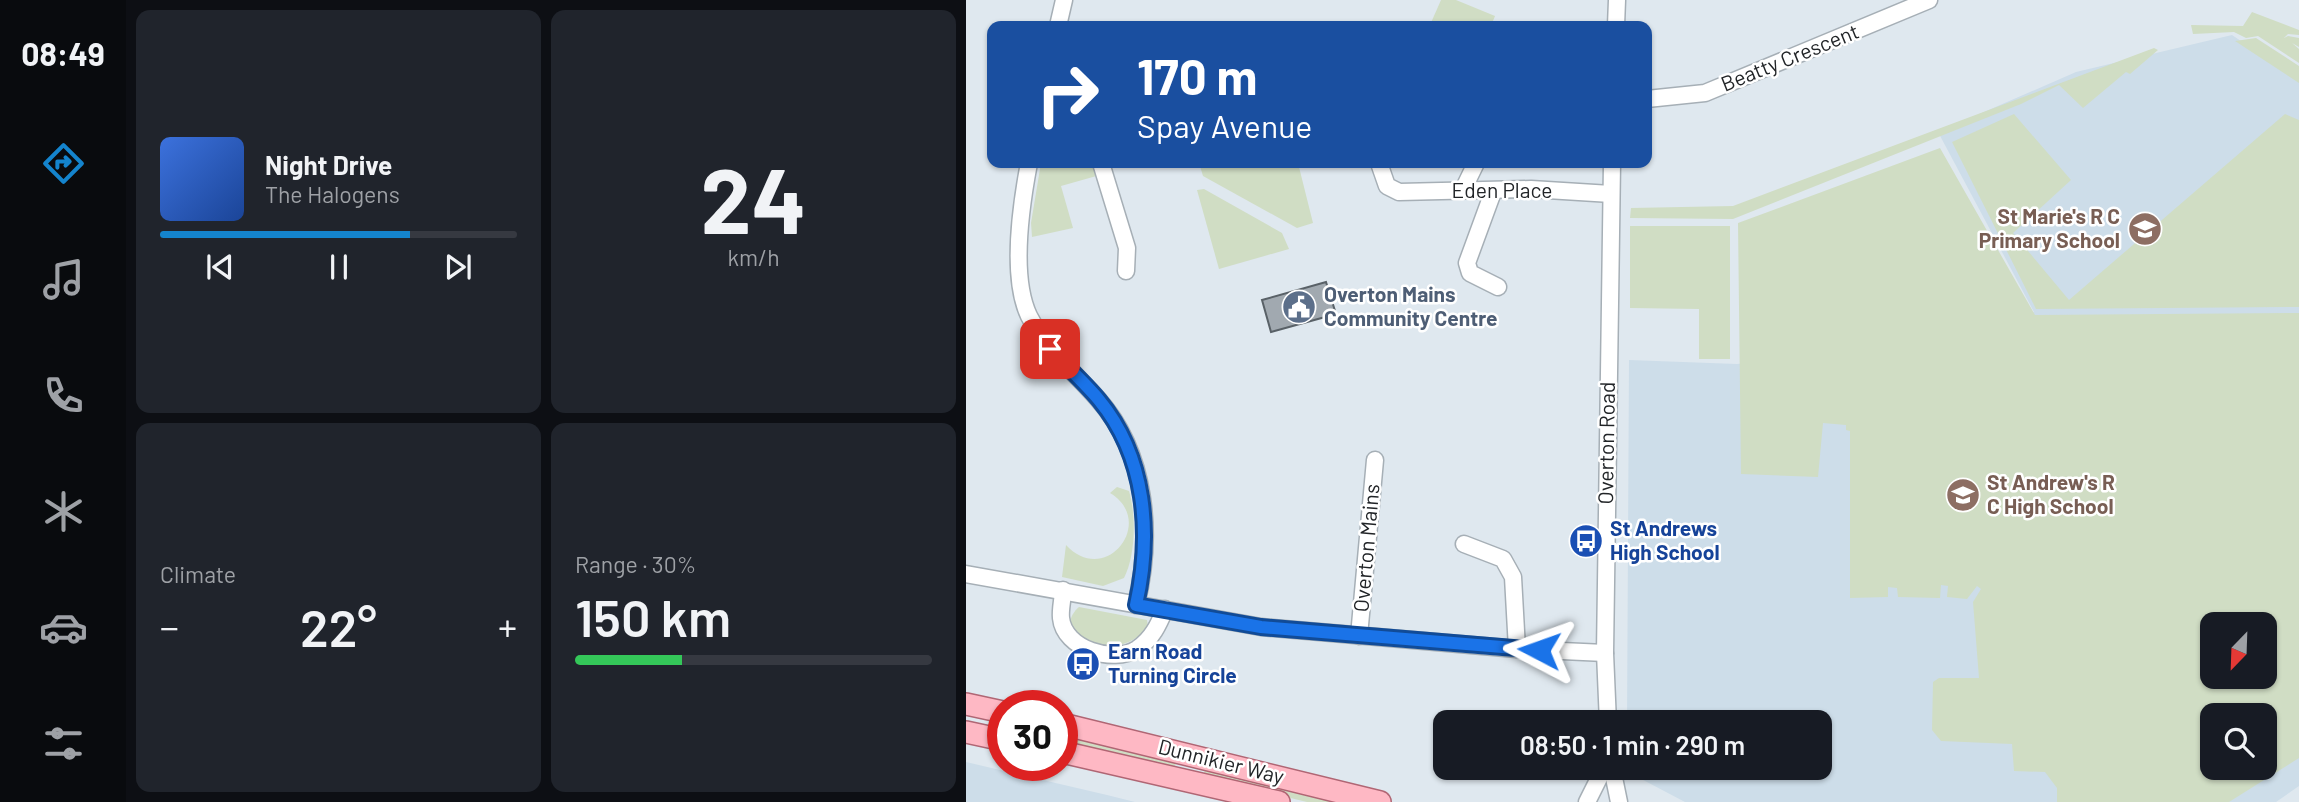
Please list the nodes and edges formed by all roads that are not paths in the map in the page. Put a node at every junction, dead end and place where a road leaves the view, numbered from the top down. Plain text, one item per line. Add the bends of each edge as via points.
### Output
1 (1064, 0) edge
2 (1617, 0) edge
3 (1928, 0) edge
4 (1059, 21) edge
5 (1616, 21) edge
6 (1652, 98) edge
7 (1028, 168) edge
8 (1102, 168) edge
9 (1380, 168) edge
10 (1474, 168) edge
11 (1612, 168) edge
12 (1463, 190) junction
13 (1493, 192) junction
14 (1611, 194) junction
15 (1126, 271) dead end
16 (1498, 287) dead end
17 (1375, 460) dead end
18 (1464, 544) dead end
19 (966, 574) edge
20 (1063, 590) junction
21 (1136, 605) junction
22 (1165, 609) junction
23 (1359, 636) junction
24 (1517, 649) junction
25 (1605, 653) junction
26 (966, 704) edge
27 (987, 709) edge
28 (1607, 710) edge
29 (1078, 728) edge
30 (966, 732) edge
31 (987, 737) edge
32 (1078, 756) edge
33 (1598, 780) edge
34 (1614, 780) edge
35 (1279, 802) edge
36 (1380, 802) edge
37 (1587, 802) edge
38 (1619, 802) edge

1 - 4 street
2 - 5 street
3 - 6 street, Beatty Crescent via 1705,93
7 - 21 street via 1019,259 1028,314 1050,349 1099,399 1126,440 1138,471 1143,556
8 - 15 street via 1126,248
9 - 12 street, Eden Place via 1393,190
10 - 12 street
11 - 14 street, Overton Road
12 - 13 street, Eden Place
13 - 14 street, Eden Place via 1531,189
13 - 16 street via 1467,263 1470,274
14 - 25 street, Overton Road
17 - 23 street, Overton Mains
18 - 24 street via 1503,559 1513,577
19 - 20 street
20 - 21 street
20 - 22 street via 1061,620 1069,634 1101,654 1117,656 1136,650 1151,637
21 - 22 street
22 - 23 street via 1249,625
23 - 24 street
24 - 25 street
25 - 28 street, Overton Road
26 - 27 main road
29 - 36 main road, Dunnikier Way
30 - 31 main road
32 - 35 main road, Dunnikier Way
33 - 37 street
34 - 38 street

